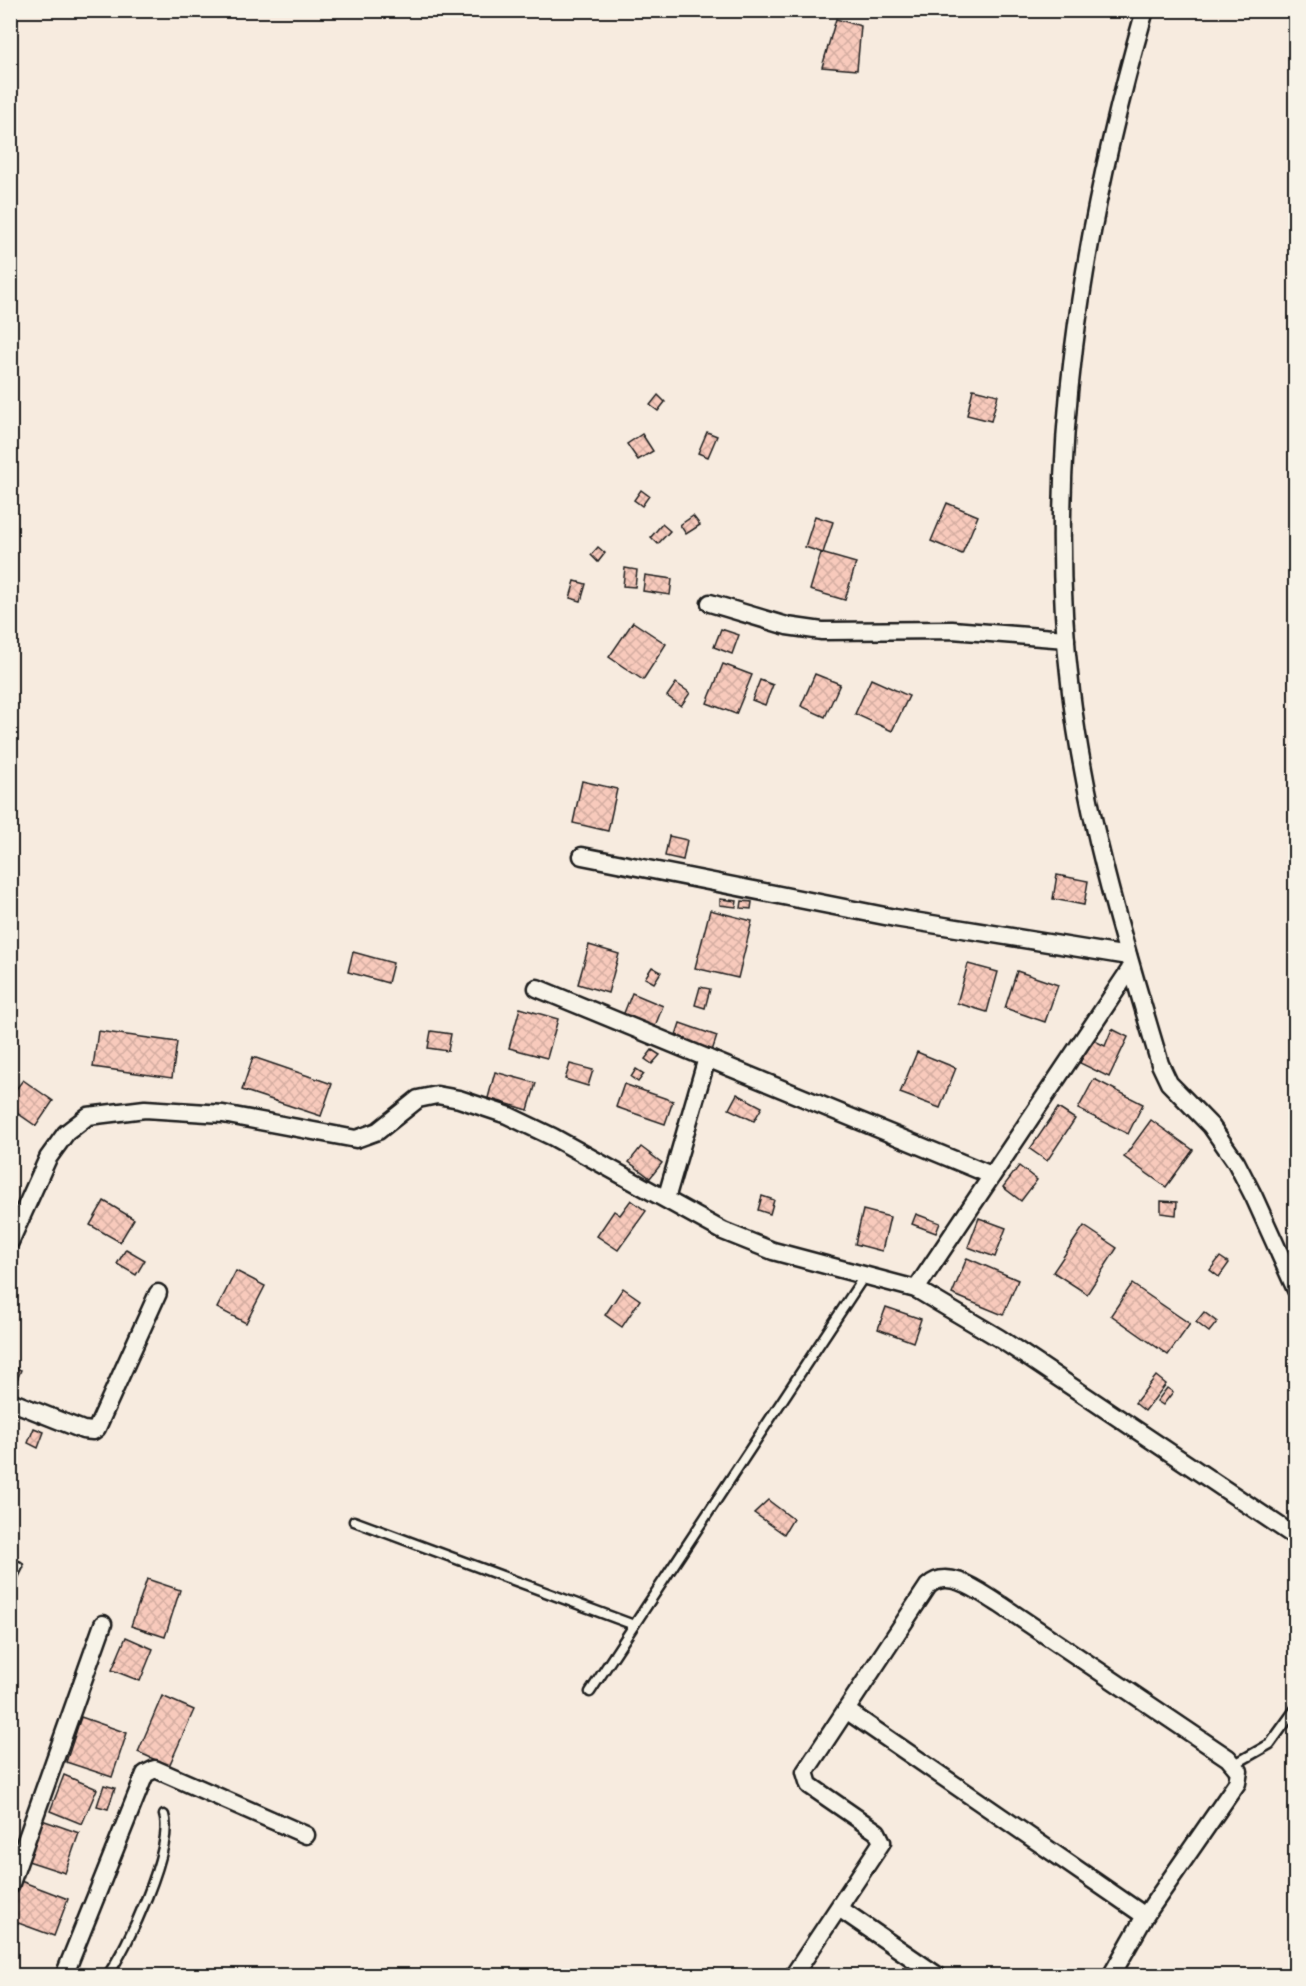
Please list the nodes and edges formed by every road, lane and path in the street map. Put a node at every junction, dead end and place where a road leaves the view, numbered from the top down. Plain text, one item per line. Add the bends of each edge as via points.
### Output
1 (1145, 10) edge
2 (710, 603) dead end
3 (1066, 639) junction
4 (582, 856) dead end
5 (1130, 962) junction
6 (537, 988) dead end
7 (707, 1058) junction
8 (991, 1175) junction
9 (666, 1199) junction
10 (10, 1242) edge
11 (865, 1275) junction
12 (916, 1289) junction
13 (1296, 1290) edge
14 (158, 1293) dead end
15 (10, 1401) edge
16 (354, 1521) dead end
17 (1296, 1537) edge
18 (18, 1566) dead end
19 (10, 1582) edge
20 (103, 1624) dead end
21 (633, 1625) junction
22 (590, 1692) dead end
23 (1296, 1708) edge
24 (846, 1710) junction
25 (1234, 1764) junction
26 (164, 1815) dead end
27 (306, 1835) dead end
28 (10, 1886) edge
29 (839, 1908) junction
30 (1145, 1916) junction
31 (64, 1976) edge
32 (107, 1976) edge
33 (793, 1976) edge
34 (938, 1976) edge
35 (1111, 1976) edge

1 - 3 street via 1107,158 1083,284 1064,447
2 - 3 street via 787,626 822,631 952,630
3 - 5 street via 1086,784
4 - 5 street
5 - 8 street
5 - 13 street via 1169,1083 1211,1126 1236,1162
6 - 7 street
7 - 8 street
7 - 9 street
8 - 12 street
9 - 10 street via 507,1115 437,1095 418,1099 378,1131 356,1139 223,1114 145,1109 88,1116 75,1123 48,1158
9 - 11 street via 773,1251
11 - 12 street
11 - 21 lane
12 - 17 street via 999,1338
14 - 15 street via 98,1428 83,1430
16 - 21 lane
18 - 19 lane
20 - 28 street
21 - 22 lane
23 - 25 lane via 1270,1744
24 - 25 street via 928,1586 944,1578 965,1584 1001,1605
24 - 29 street via 808,1766 806,1779 809,1785 877,1832 882,1842
24 - 30 street
25 - 30 street via 1239,1771 1237,1784
26 - 32 lane via 165,1847 156,1875
27 - 31 street via 155,1769 149,1770
29 - 33 street
29 - 34 street
30 - 35 street

